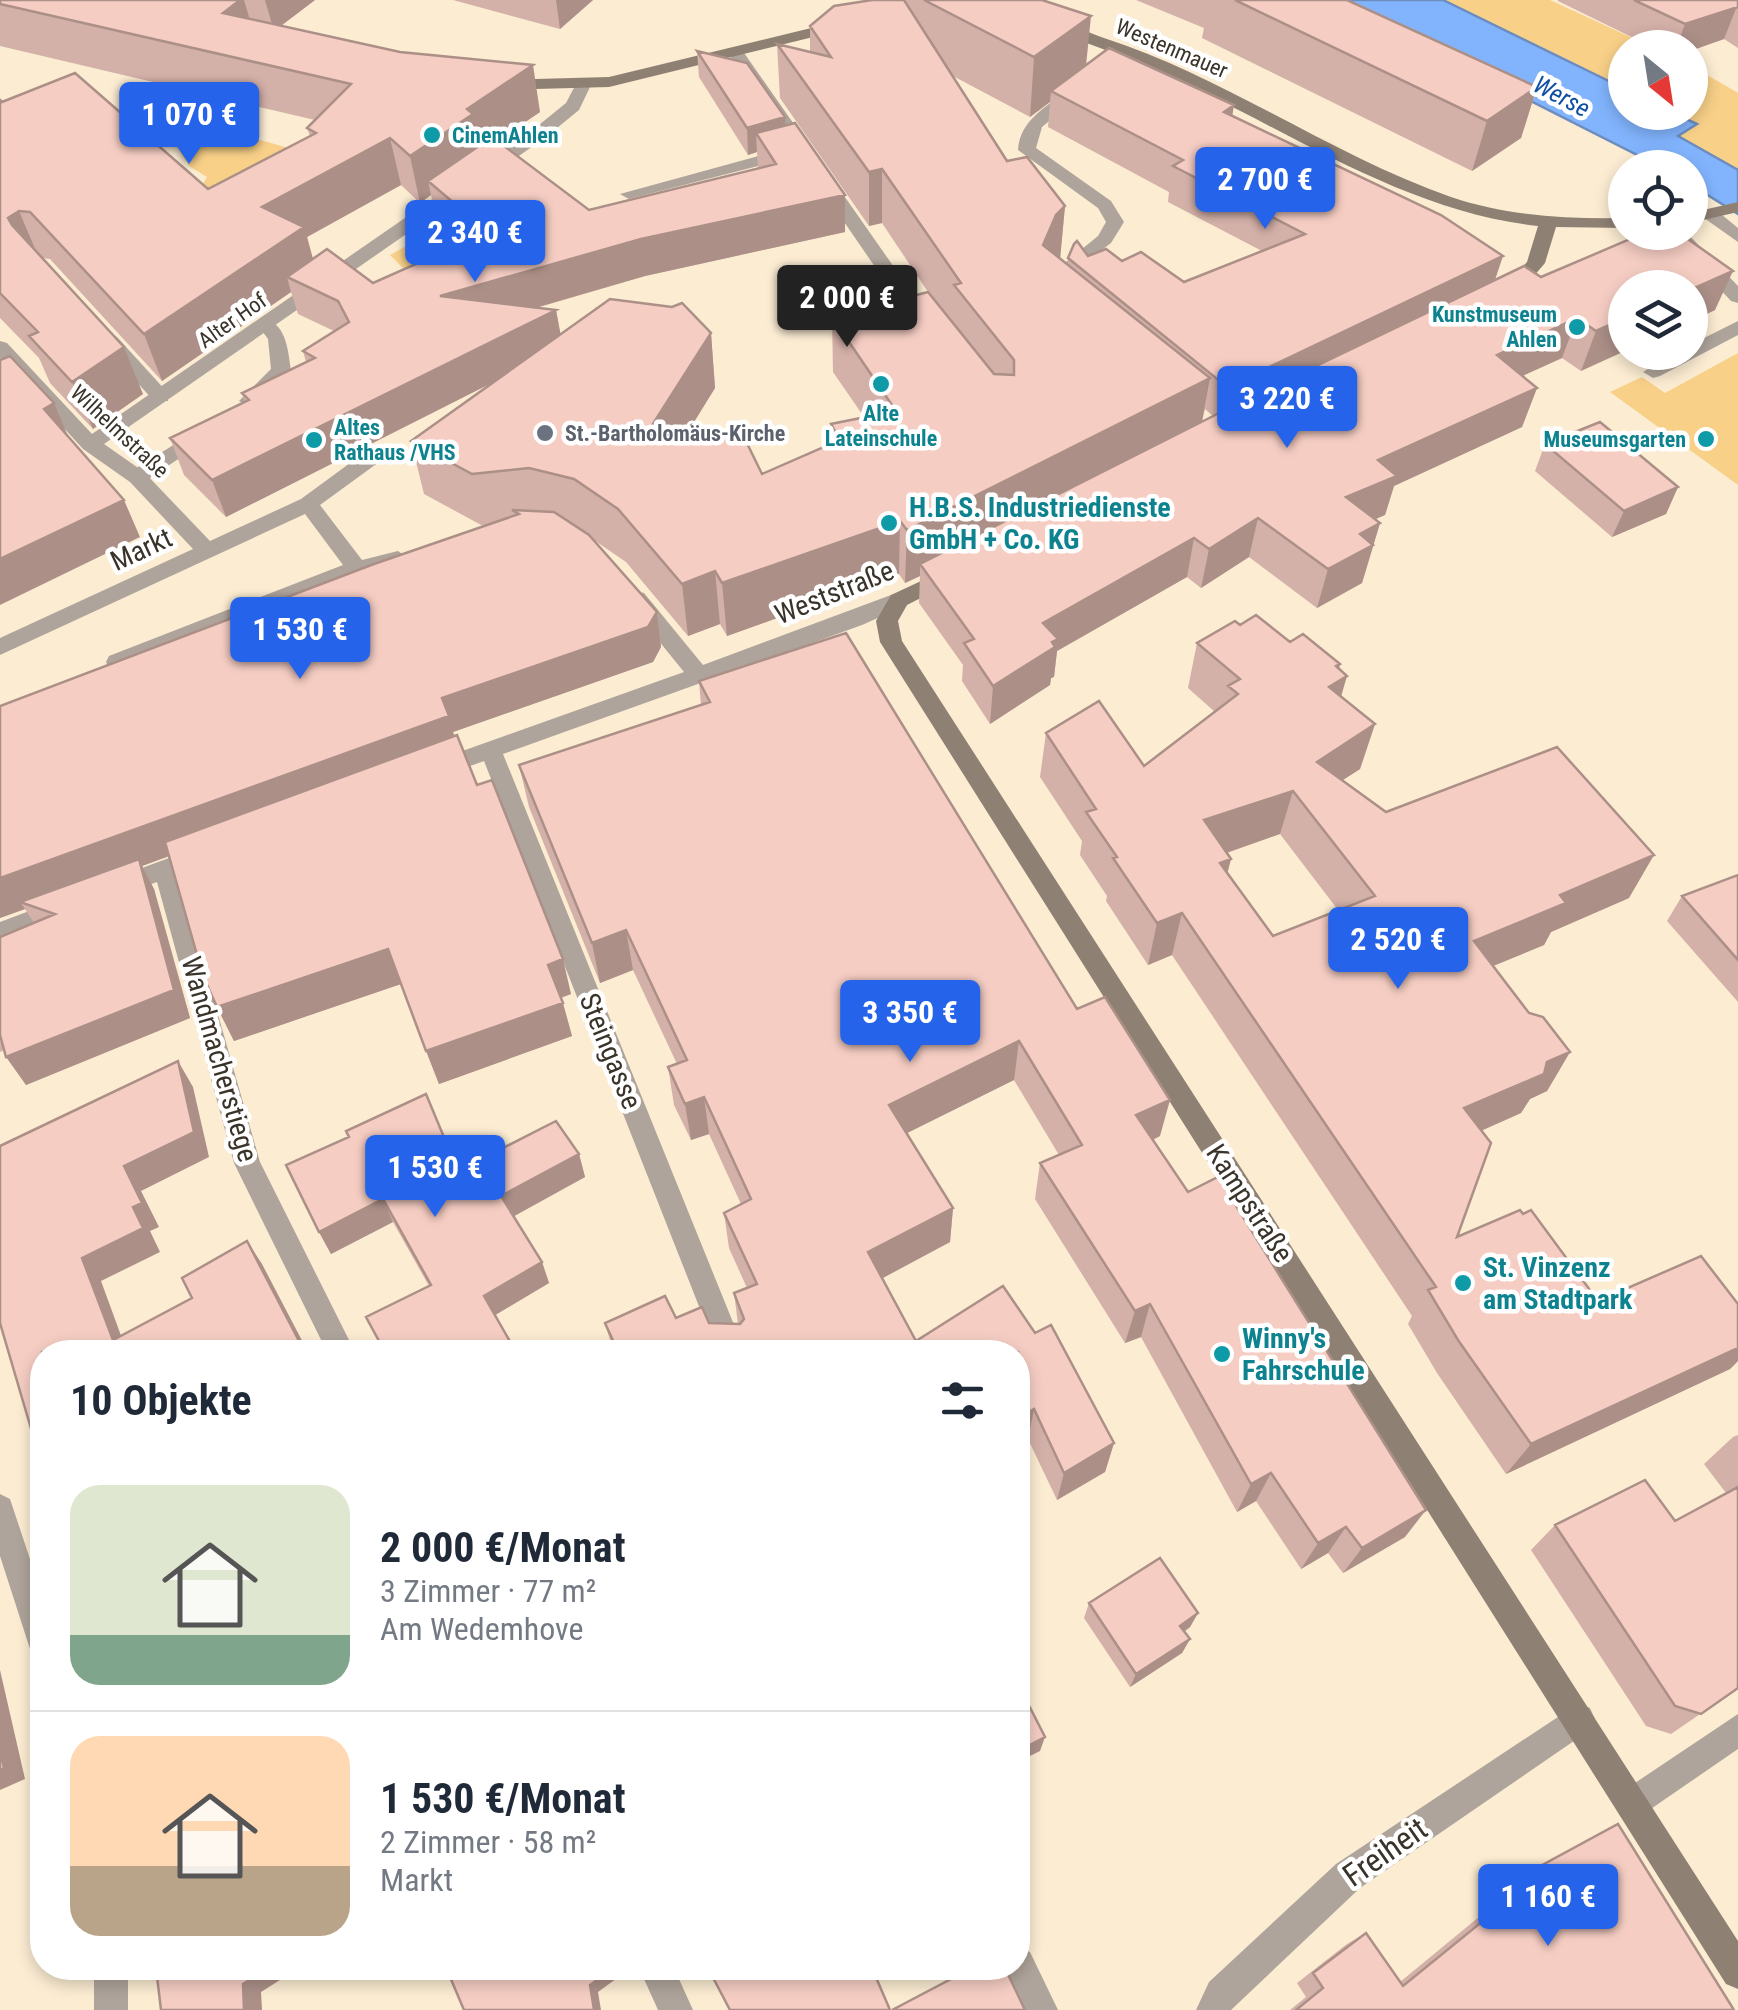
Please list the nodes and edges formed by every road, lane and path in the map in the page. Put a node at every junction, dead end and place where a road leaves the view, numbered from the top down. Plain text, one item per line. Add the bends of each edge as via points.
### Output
1 (860, 22) edge
2 (1033, 22) edge
3 (736, 53) junction
4 (482, 83) edge
5 (1088, 84) edge
6 (583, 85) junction
7 (806, 148) junction
8 (629, 194) dead end
9 (1734, 209) edge
10 (1708, 214) edge
11 (1708, 220) edge
12 (1548, 222) junction
13 (1608, 224) edge
14 (1738, 237) edge
15 (1693, 250) edge
16 (1050, 296) edge
17 (1738, 297) edge
18 (1486, 307) edge
19 (94, 324) edge
20 (266, 324) junction
21 (1738, 327) edge
22 (935, 338) edge
23 (0, 347) edge
24 (1653, 372) dead end
25 (161, 397) junction
26 (90, 444) junction
27 (383, 449) dead end
28 (138, 477) junction
29 (308, 504) junction
30 (207, 551) junction
31 (414, 554) edge
32 (962, 568) edge
33 (356, 569) junction
34 (619, 580) edge
35 (899, 600) junction
36 (0, 647) edge
37 (93, 672) edge
38 (699, 675) junction
39 (490, 749) junction
40 (418, 776) edge
41 (219, 849) edge
42 (165, 869) junction
43 (0, 932) edge
44 (335, 1340) edge
45 (727, 1340) edge
46 (0, 1509) edge
47 (30, 1603) edge
48 (1579, 1719) junction
49 (1738, 1730) edge
50 (1630, 1804) junction
51 (1738, 1972) edge
52 (111, 1980) edge
53 (662, 1980) edge
54 (1026, 1980) edge
55 (111, 2010) edge
56 (676, 2010) edge
57 (1041, 2010) edge
58 (1213, 2010) edge

1 - 3 street
2 - 12 street, Westenmauer via 1198,82 1357,165 1446,202
3 - 6 street
3 - 7 street
4 - 6 street
5 - 16 street via 1032,126 1026,138 1038,162 1105,205 1115,222 1105,239 1052,283
6 - 20 street, Alter Hof via 573,106 540,133
7 - 8 street
7 - 22 street
9 - 10 street
11 - 14 street
12 - 13 street
12 - 18 street via 1524,281
15 - 17 street
19 - 25 street
20 - 25 street, Alter Hof
20 - 28 street via 277,339 281,370 244,405
21 - 24 street
23 - 26 street, Wilhelmstraße
25 - 26 street, Alter Hof
26 - 28 street, Wilhelmstraße
27 - 29 street, Markt
28 - 30 street, Wilhelmstraße
29 - 30 street, Markt
29 - 33 street
30 - 36 street, Markt
31 - 33 street
32 - 35 street, Weststraße
33 - 37 street
34 - 38 street
35 - 38 street, Weststraße
35 - 48 street, Kampstraße via 887,621 891,642
38 - 39 street, Weststraße
39 - 40 street, Weststraße
39 - 45 street, Steingasse
41 - 42 street
42 - 43 street
42 - 44 street, Wandmacherstiege via 247,1162
46 - 47 street
48 - 50 street, Kampstraße
48 - 58 street, Freiheit via 1348,1876 1221,1994
49 - 50 street
50 - 51 street, Kampstraße
52 - 55 street
53 - 56 street
54 - 57 street

